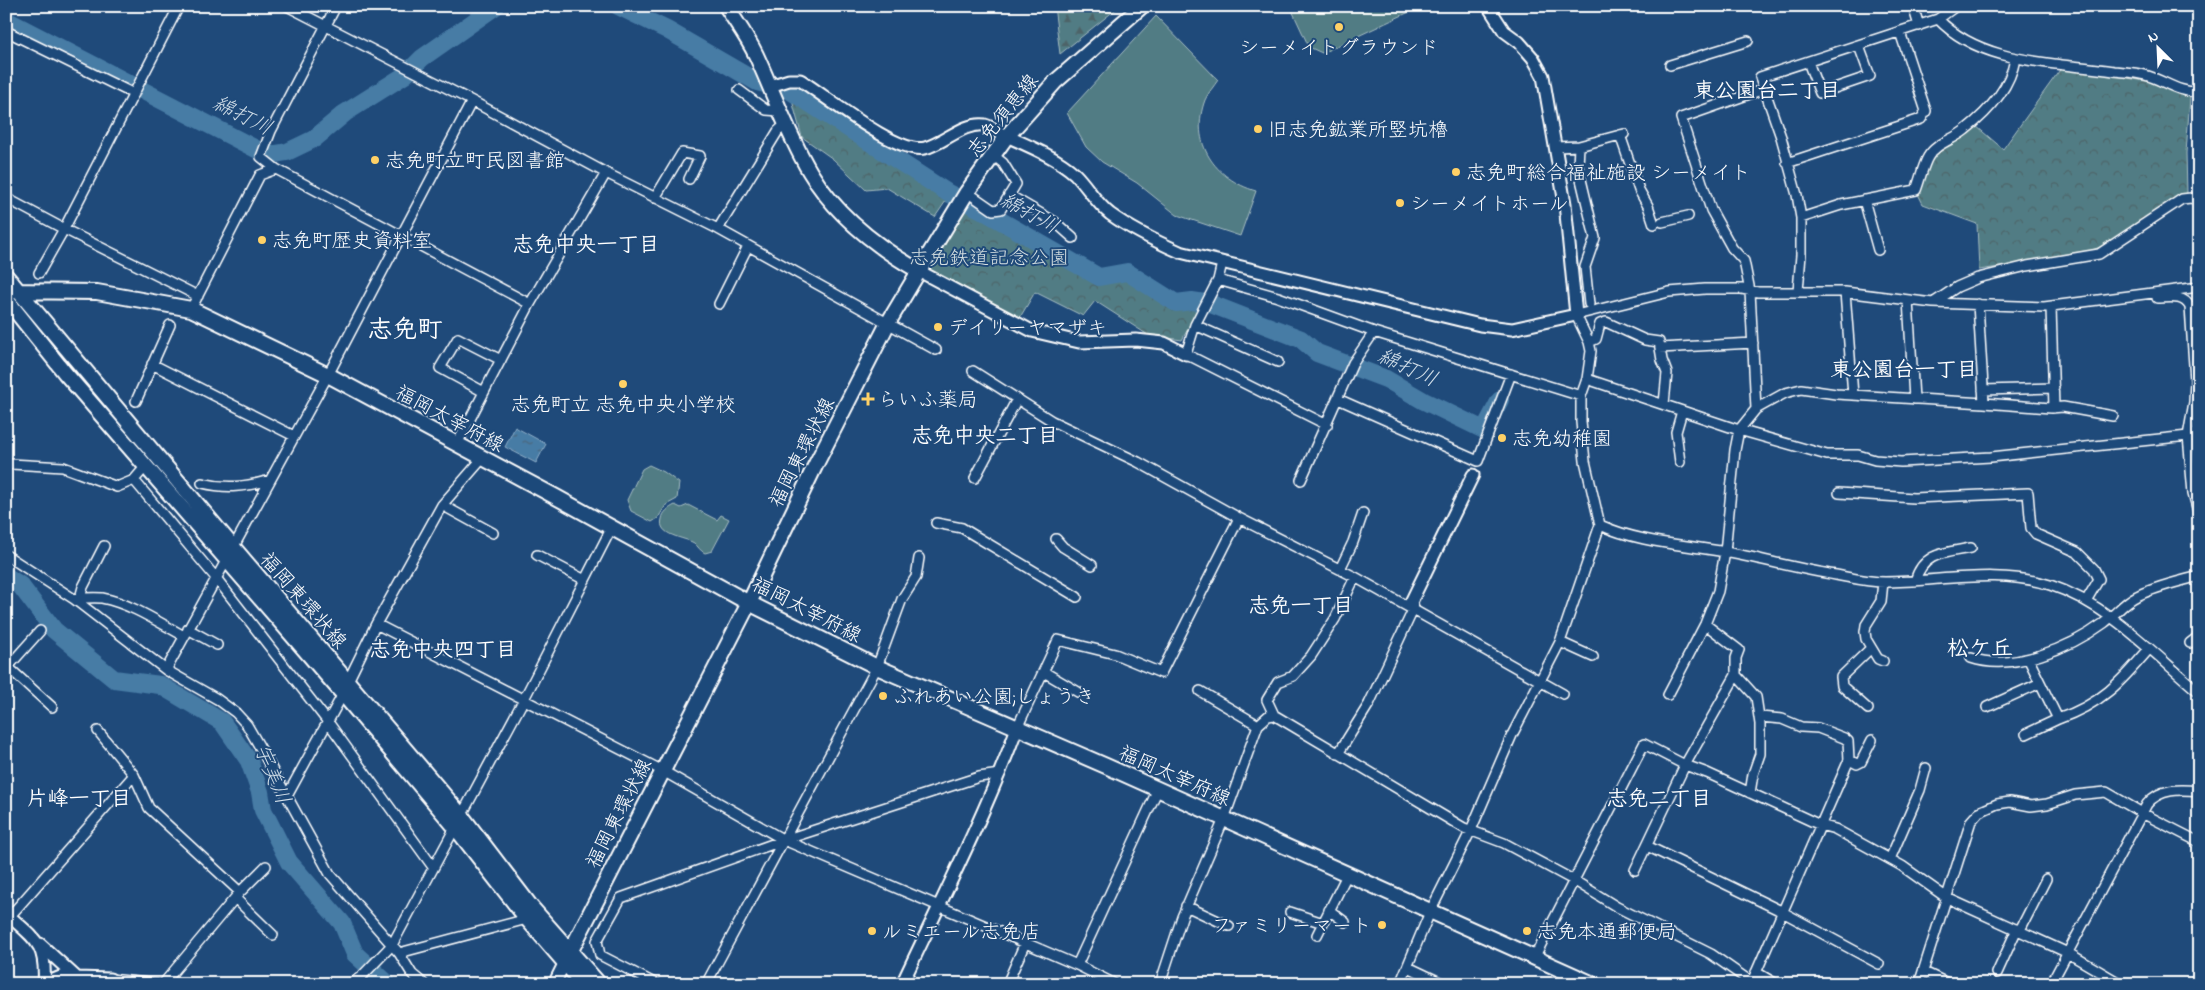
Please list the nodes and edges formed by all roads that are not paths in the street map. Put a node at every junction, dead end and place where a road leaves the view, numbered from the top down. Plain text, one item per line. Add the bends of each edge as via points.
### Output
1 (179, 6) edge
2 (288, 6) edge
3 (336, 6) edge
4 (726, 6) edge
5 (1142, 6) edge
6 (1488, 6) edge
7 (1913, 6) edge
8 (1956, 6) edge
9 (1938, 19) junction
10 (326, 26) junction
11 (1919, 26) junction
12 (6, 31) edge
13 (1900, 32) junction
14 (1748, 41) dead end
15 (1859, 46) junction
16 (2015, 59) junction
17 (1808, 62) junction
18 (1670, 65) dead end
19 (770, 86) junction
20 (1764, 89) junction
21 (739, 90) dead end
22 (2199, 92) edge
23 (134, 94) junction
24 (472, 101) junction
25 (783, 117) junction
26 (1007, 136) junction
27 (1579, 146) junction
28 (1556, 147) junction
29 (993, 155) junction
30 (1787, 163) junction
31 (276, 169) junction
32 (606, 173) junction
33 (689, 179) dead end
34 (967, 192) junction
35 (1009, 195) junction
36 (6, 198) edge
37 (656, 198) junction
38 (1864, 200) junction
39 (2199, 201) edge
40 (1688, 216) dead end
41 (1801, 218) junction
42 (64, 229) junction
43 (718, 229) junction
44 (400, 235) junction
45 (1074, 238) dead end
46 (748, 246) junction
47 (1878, 250) dead end
48 (1222, 262) junction
49 (919, 271) junction
50 (39, 273) dead end
51 (6, 276) edge
52 (1218, 280) junction
53 (2199, 287) edge
54 (12, 290) edge
55 (1750, 291) junction
56 (1798, 291) junction
57 (1845, 292) junction
58 (2139, 295) junction
59 (198, 296) junction
60 (6, 299) edge
61 (1908, 300) junction
62 (1933, 303) junction
63 (530, 304) junction
64 (718, 304) dead end
65 (1589, 304) dead end
66 (1978, 304) junction
67 (2051, 307) junction
68 (2194, 307) edge
69 (190, 309) junction
70 (1576, 315) junction
71 (888, 323) junction
72 (170, 325) dead end
73 (1195, 325) junction
74 (1374, 332) junction
75 (1589, 342) junction
76 (1753, 343) junction
77 (1660, 348) junction
78 (936, 350) dead end
79 (1186, 354) junction
80 (501, 360) junction
81 (1278, 362) dead end
82 (152, 364) junction
83 (973, 371) dead end
84 (1511, 374) junction
85 (328, 375) junction
86 (1587, 379) junction
87 (2054, 388) junction
88 (1983, 390) junction
89 (484, 392) junction
90 (1853, 395) junction
91 (1581, 396) junction
92 (1017, 399) junction
93 (1338, 399) junction
94 (1914, 399) junction
95 (136, 402) dead end
96 (2197, 402) edge
97 (1984, 403) junction
98 (1664, 404) junction
99 (2054, 408) junction
100 (1756, 409) junction
101 (1682, 411) junction
102 (2113, 416) dead end
103 (1327, 424) junction
104 (1739, 430) junction
105 (2193, 435) edge
106 (294, 436) junction
107 (457, 444) junction
108 (482, 459) junction
109 (1680, 462) dead end
110 (6, 466) edge
111 (146, 466) junction
112 (1473, 475) dead end
113 (975, 478) dead end
114 (134, 480) junction
115 (270, 480) junction
116 (1301, 480) dead end
117 (202, 483) dead end
118 (1839, 493) dead end
119 (442, 505) junction
120 (1363, 513) dead end
121 (2199, 515) edge
122 (1238, 518) junction
123 (936, 523) dead end
124 (1600, 525) junction
125 (612, 527) junction
126 (492, 533) dead end
127 (1056, 539) dead end
128 (104, 546) dead end
129 (1971, 548) dead end
130 (1725, 552) junction
131 (230, 554) junction
132 (6, 555) edge
133 (537, 555) dead end
134 (919, 558) dead end
135 (1092, 565) dead end
136 (1340, 569) junction
137 (2199, 576) edge
138 (1355, 577) junction
139 (216, 578) junction
140 (584, 580) junction
141 (1915, 581) junction
142 (1883, 582) junction
143 (1077, 597) dead end
144 (77, 599) junction
145 (2086, 601) junction
146 (749, 603) junction
147 (1413, 610) junction
148 (2110, 616) junction
149 (376, 624) junction
150 (1705, 624) junction
151 (40, 631) dead end
152 (186, 633) junction
153 (2199, 636) edge
154 (1560, 642) junction
155 (2190, 643) dead end
156 (217, 645) dead end
157 (1871, 648) junction
158 (2149, 649) junction
159 (1592, 657) dead end
160 (1971, 658) dead end
161 (2029, 660) junction
162 (1883, 661) dead end
163 (877, 667) junction
164 (7, 668) edge
165 (166, 670) junction
166 (1044, 672) junction
167 (1736, 675) junction
168 (1540, 682) junction
169 (2040, 682) junction
170 (345, 687) junction
171 (1200, 691) dead end
172 (1078, 692) dead end
173 (2199, 692) edge
174 (1563, 694) dead end
175 (1668, 695) dead end
176 (523, 701) junction
177 (52, 707) dead end
178 (1987, 707) dead end
179 (1868, 709) dead end
180 (1274, 714) junction
181 (1760, 717) junction
182 (2058, 719) junction
183 (328, 722) junction
184 (1258, 725) junction
185 (1017, 728) junction
186 (98, 731) dead end
187 (2026, 734) dead end
188 (1872, 740) dead end
189 (1338, 754) junction
190 (1849, 760) junction
191 (1685, 765) junction
192 (1926, 768) dead end
193 (663, 771) junction
194 (1000, 774) junction
195 (134, 775) junction
196 (1158, 789) junction
197 (2199, 791) edge
198 (1750, 793) junction
199 (287, 796) junction
200 (2142, 813) junction
201 (1224, 819) junction
202 (458, 821) junction
203 (1820, 825) junction
204 (1471, 830) junction
205 (784, 840) junction
206 (2199, 842) edge
207 (1647, 846) junction
208 (1890, 859) junction
209 (266, 866) dead end
210 (433, 868) junction
211 (1635, 870) dead end
212 (1347, 875) junction
213 (2046, 879) dead end
214 (1575, 881) junction
215 (238, 895) junction
216 (1948, 898) junction
217 (1186, 906) junction
218 (940, 907) junction
219 (1330, 910) junction
220 (1290, 912) dead end
221 (1430, 912) junction
222 (1782, 912) junction
223 (7, 914) edge
224 (527, 919) junction
225 (1345, 922) dead end
226 (1323, 923) junction
227 (1229, 926) dead end
228 (2019, 930) junction
229 (273, 934) dead end
230 (1317, 935) dead end
231 (39, 942) junction
232 (1025, 944) junction
233 (390, 947) junction
234 (399, 953) junction
235 (2068, 953) junction
236 (568, 957) junction
237 (1534, 958) junction
238 (1879, 964) dead end
239 (1077, 965) junction
240 (1408, 967) junction
241 (1756, 972) junction
242 (1924, 972) junction
243 (1997, 974) dead end
244 (77, 978) junction
245 (110, 979) joint
246 (1583, 982) edge
247 (1751, 983) edge
248 (44, 984) edge
249 (50, 984) edge
250 (62, 984) edge
251 (157, 984) edge
252 (163, 984) edge
253 (350, 984) edge
254 (424, 984) edge
255 (554, 984) edge
256 (583, 984) edge
257 (599, 984) edge
258 (656, 984) edge
259 (706, 984) edge
260 (902, 984) edge
261 (1007, 984) edge
262 (1115, 984) edge
263 (1160, 984) edge
264 (1400, 984) edge
265 (1444, 984) edge
266 (1776, 984) edge
267 (1918, 984) edge
268 (1949, 984) edge
269 (2051, 984) edge
270 (2121, 984) edge

1 - 23 street
2 - 10 street
3 - 10 street
4 - 19 main road via 755,52
5 - 26 main road, 志免須恵線 via 1055,82
6 - 28 street via 1504,31 1533,58 1543,76
7 - 11 street
8 - 9 street
9 - 11 street
9 - 16 street via 1947,29 1970,43
10 - 24 street
10 - 31 street via 271,131 261,157
11 - 13 street
12 - 23 street
13 - 15 street
13 - 30 street via 1926,111 1921,119
14 - 18 street
15 - 17 street
15 - 17 street via 1870,76 1820,93
16 - 22 street via 2145,75 2187,92
16 - 38 street via 2013,74 2001,94 1964,131 1945,140 1928,157 1916,190
17 - 20 street via 1760,77
19 - 25 main road
19 - 26 street via 800,80 862,122 910,148 923,148 972,127 985,125
20 - 30 street
20 - 55 street via 1681,118 1709,211 1744,261
21 - 25 street via 766,110
23 - 42 street
24 - 32 street
24 - 44 street
25 - 43 street via 778,131
25 - 49 main road via 810,172 834,204 890,254
26 - 29 main road, 志免須恵線
26 - 48 street via 1044,154 1074,174 1108,212 1141,234 1180,252
27 - 28 street
27 - 40 street via 1622,134 1638,190 1658,223
27 - 65 street via 1578,167 1598,237 1585,267
28 - 70 street
29 - 34 main road, 志免須恵線
29 - 35 street via 1003,163 1016,184
30 - 41 street
31 - 44 street
31 - 59 street via 260,175
32 - 37 street
32 - 63 street
33 - 37 street via 700,156 682,153
34 - 35 street via 993,210 1001,209
34 - 49 main road, 志免須恵線
35 - 45 street via 1055,222
36 - 42 street
37 - 43 street
38 - 41 street
38 - 47 street
39 - 62 street via 2182,199 2099,254 1978,278
41 - 56 street
42 - 50 street
42 - 59 street
43 - 46 street
44 - 63 street
44 - 85 street
46 - 64 street
46 - 71 street
48 - 52 street
48 - 70 street via 1480,326 1512,329
49 - 71 main road, 福岡東環状線
49 - 79 street via 1032,331 1079,342 1152,341 1169,344
51 - 54 main road, 福岡東環状線
52 - 73 street
52 - 74 street via 1278,296
53 - 58 street
54 - 69 main road, 福岡太宰府線 via 97,292
54 - 131 main road, 福岡東環状線
55 - 56 street
55 - 70 street via 1705,289 1669,292
55 - 76 street
56 - 57 street
57 - 61 street
57 - 90 street
58 - 67 street
58 - 68 street via 2180,298
59 - 69 street
60 - 111 main road, 福岡東環状線 via 62,370
61 - 62 street
61 - 94 street
62 - 66 street
63 - 80 street
66 - 67 street
66 - 88 street
67 - 87 street
68 - 96 street
69 - 85 main road, 福岡太宰府線
70 - 75 street
71 - 78 street
71 - 146 main road, 福岡東環状線 via 810,474
72 - 82 street
73 - 79 street
73 - 81 street
74 - 84 street
74 - 93 street via 1353,363
75 - 77 street via 1596,339 1600,324 1606,322 1645,340 1659,342
75 - 86 street
76 - 77 street
76 - 100 street
77 - 98 street via 1667,373
79 - 103 street
80 - 89 street
80 - 89 street via 458,338 440,368
82 - 95 street
82 - 106 street
83 - 92 street
84 - 91 street
84 - 93 street via 1478,461
85 - 106 street
85 - 107 main road, 福岡太宰府線
86 - 91 street
86 - 98 street
87 - 88 street
87 - 99 street
88 - 97 street
89 - 107 street
90 - 94 street
90 - 100 street via 1801,389
91 - 124 street via 1585,461
92 - 113 street
92 - 122 street via 1052,421 1138,462
93 - 103 street
94 - 97 street
96 - 105 street
97 - 99 street
98 - 101 street
99 - 102 street
100 - 104 street
101 - 104 street
101 - 109 street via 1676,432
103 - 116 street
104 - 105 street via 1827,455 1858,455 1901,462 2039,453
104 - 130 street
105 - 121 street via 2193,493
106 - 115 street
107 - 108 main road, 福岡太宰府線
108 - 119 street
108 - 125 main road, 福岡太宰府線
110 - 114 street via 63,467 117,487
111 - 114 street
111 - 131 main road, 福岡東環状線
112 - 147 street via 1411,602
114 - 139 street
115 - 117 street via 232,487
115 - 131 street
118 - 145 street via 1914,498 2028,492 2031,528 2036,534 2077,552 2094,569 2099,579
119 - 126 street
119 - 149 street
120 - 136 street
122 - 136 street
122 - 166 street via 1161,673 1114,654 1058,640
123 - 143 street via 962,528
124 - 130 street via 1650,541
124 - 154 street
125 - 140 street
125 - 146 main road, 福岡太宰府線
127 - 135 street
128 - 144 street
129 - 141 street via 1935,555 1926,560
130 - 142 street
130 - 150 street via 1718,590
131 - 139 street
131 - 170 main road, 福岡東環状線
132 - 144 street
133 - 140 street
134 - 163 street via 916,577 902,599
136 - 138 street
137 - 148 street via 2135,597
138 - 147 street
138 - 180 street via 1335,619 1311,656 1293,676 1278,682 1267,700
139 - 152 street
139 - 183 street
140 - 176 street
141 - 142 street
141 - 145 street via 2022,578 2050,585
142 - 157 street via 1880,601 1866,625
144 - 152 street via 101,598 120,603
144 - 165 street
145 - 148 street
146 - 163 main road, 福岡太宰府線
146 - 193 main road, 福岡東環状線
147 - 168 street
147 - 189 street via 1369,704
148 - 158 street
148 - 161 street via 2082,637
149 - 170 street
149 - 176 street
150 - 167 street via 1738,650
150 - 175 street
151 - 164 street
152 - 156 street
152 - 165 street
153 - 155 street
154 - 159 street
154 - 168 street
157 - 162 street
157 - 179 street via 1841,677 1842,686
158 - 173 street
158 - 182 street via 2100,700
160 - 161 street via 1992,663
161 - 169 street
163 - 185 main road, 福岡太宰府線
163 - 205 street
164 - 177 street
165 - 199 street via 236,712 247,725
166 - 172 street
166 - 185 street
167 - 181 street via 1756,697
167 - 191 street
168 - 174 street
168 - 204 street via 1512,735
169 - 178 street
169 - 182 street
170 - 183 street
170 - 202 main road, 福岡東環状線
171 - 184 street
176 - 193 street
176 - 202 street
180 - 184 street
180 - 189 street
181 - 190 street via 1782,719 1844,738 1848,741
181 - 198 street via 1760,754 1752,774
182 - 187 street
183 - 199 street
183 - 210 street
184 - 201 street
185 - 194 street
185 - 196 main road, 福岡太宰府線
186 - 195 street
188 - 190 street via 1861,762 1857,764
189 - 204 street
190 - 203 street
191 - 198 street
191 - 207 street
191 - 214 street via 1644,744
192 - 208 street via 1920,790
193 - 205 street
193 - 236 main road, 福岡東環状線
194 - 205 street via 979,777
194 - 218 street
195 - 215 street via 149,808
195 - 223 street
196 - 201 main road, 福岡太宰府線
196 - 239 street
197 - 200 street via 2170,790 2161,793 2152,797
198 - 203 street
199 - 233 street via 330,874
200 - 206 street
200 - 216 street via 2106,792 2075,795 2031,806 2010,802 1997,804 1979,812 1971,821 1948,888
200 - 235 street
201 - 212 main road, 福岡太宰府線
201 - 217 street
202 - 210 street
202 - 224 main road, 福岡東環状線
202 - 236 main road, 福岡東環状線 via 532,908
203 - 208 street
203 - 222 street
204 - 214 street via 1504,842
204 - 221 street
205 - 218 street
205 - 258 street via 621,898 597,940 600,954
205 - 259 street
207 - 211 street
207 - 222 street
208 - 216 street
209 - 215 street
210 - 233 street
212 - 219 street
212 - 221 main road, 福岡太宰府線
213 - 228 street
214 - 237 street
214 - 247 street via 1617,908 1711,954
215 - 229 street
215 - 252 street
216 - 228 street
216 - 242 street
217 - 227 street
217 - 263 street
218 - 232 street
218 - 260 street
219 - 225 street
219 - 226 street
220 - 226 street
221 - 237 main road, 福岡太宰府線
221 - 240 street
222 - 238 street
222 - 241 street
223 - 231 street
224 - 234 street
224 - 236 main road, 福岡東環状線
226 - 230 street
228 - 235 street
228 - 243 street
231 - 244 street
231 - 248 street
232 - 239 street
232 - 261 street
233 - 234 street
233 - 253 street
234 - 254 street via 412,974
235 - 269 street
235 - 270 street
236 - 255 street
236 - 256 main road, 福岡東環状線
236 - 257 main road, 福岡東環状線
237 - 246 main road, 福岡太宰府線
239 - 262 street
240 - 264 street
240 - 265 street
241 - 247 street
241 - 266 street
242 - 267 street
242 - 268 street
244 - 245 street
244 - 249 street via 63,976
244 - 250 street
245 - 251 street

